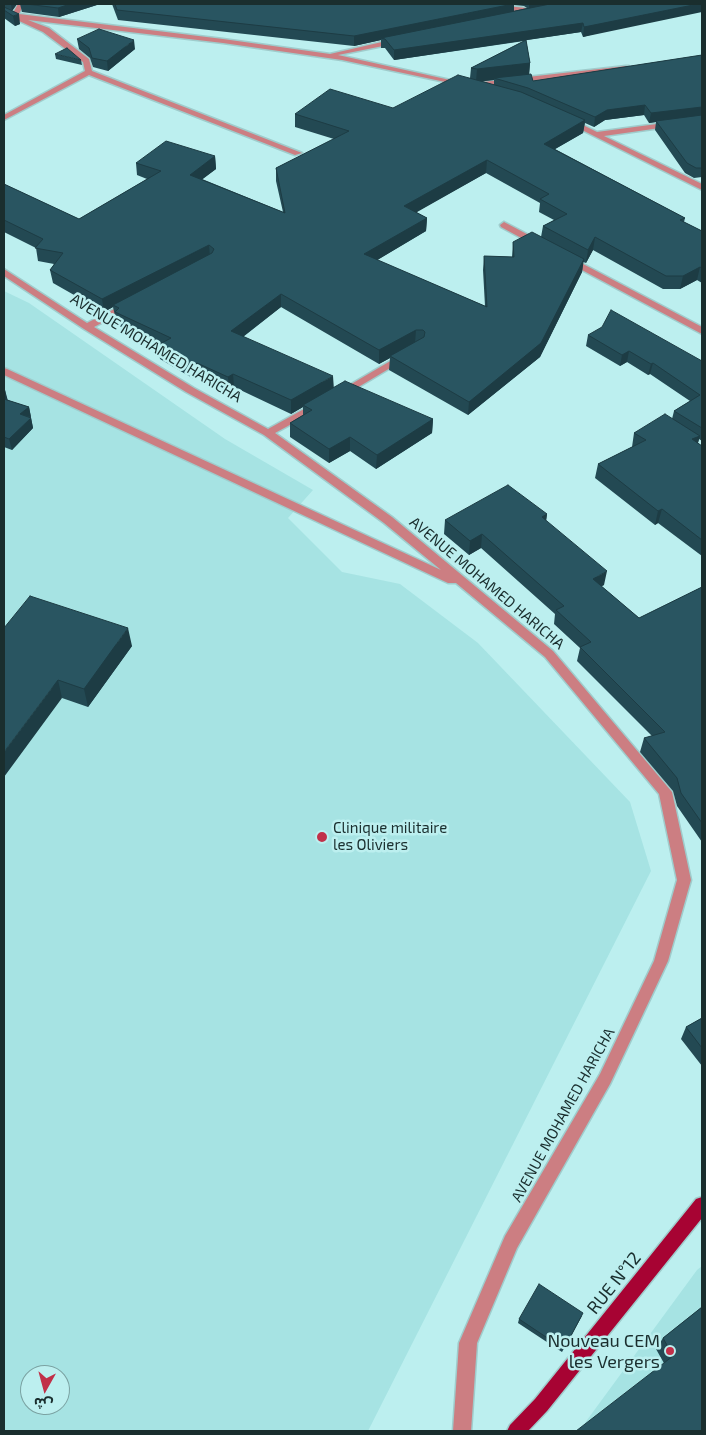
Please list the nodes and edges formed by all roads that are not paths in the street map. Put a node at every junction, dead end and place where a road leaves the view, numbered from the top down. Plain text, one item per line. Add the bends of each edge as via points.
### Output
1 (21, 4) edge
2 (470, 4) edge
3 (545, 9) edge
4 (536, 11) junction
5 (4, 12) edge
6 (15, 16) junction
7 (507, 17) edge
8 (403, 40) edge
9 (327, 56) junction
10 (635, 67) edge
11 (89, 72) junction
12 (472, 86) junction
13 (495, 92) edge
14 (4, 118) edge
15 (564, 119) edge
16 (702, 120) edge
17 (598, 134) junction
18 (298, 153) dead end
19 (702, 187) edge
20 (504, 225) dead end
21 (4, 272) edge
22 (139, 299) edge
23 (87, 327) junction
24 (702, 332) edge
25 (410, 352) edge
26 (4, 371) edge
27 (268, 433) junction
28 (470, 588) junction
29 (702, 1205) edge
30 (462, 1431) edge
31 (516, 1431) edge

1 - 6 street
2 - 4 street
3 - 4 street
4 - 7 street
5 - 6 street
6 - 9 street
6 - 11 street via 46,30 86,61
8 - 9 street
9 - 12 street
10 - 12 street
11 - 14 street
11 - 18 street
12 - 13 street
15 - 17 street
16 - 17 street
17 - 19 street
20 - 24 street
21 - 23 street, AVENUE MOHAMED HARICHA
22 - 23 street
23 - 27 street, AVENUE MOHAMED HARICHA
25 - 27 street
26 - 28 street
27 - 28 street, AVENUE MOHAMED HARICHA via 388,520
28 - 30 street, AVENUE MOHAMED HARICHA via 550,654 664,792 684,880 661,961 605,1079 512,1242 468,1343
29 - 31 main road, RUE N°12 via 541,1405

